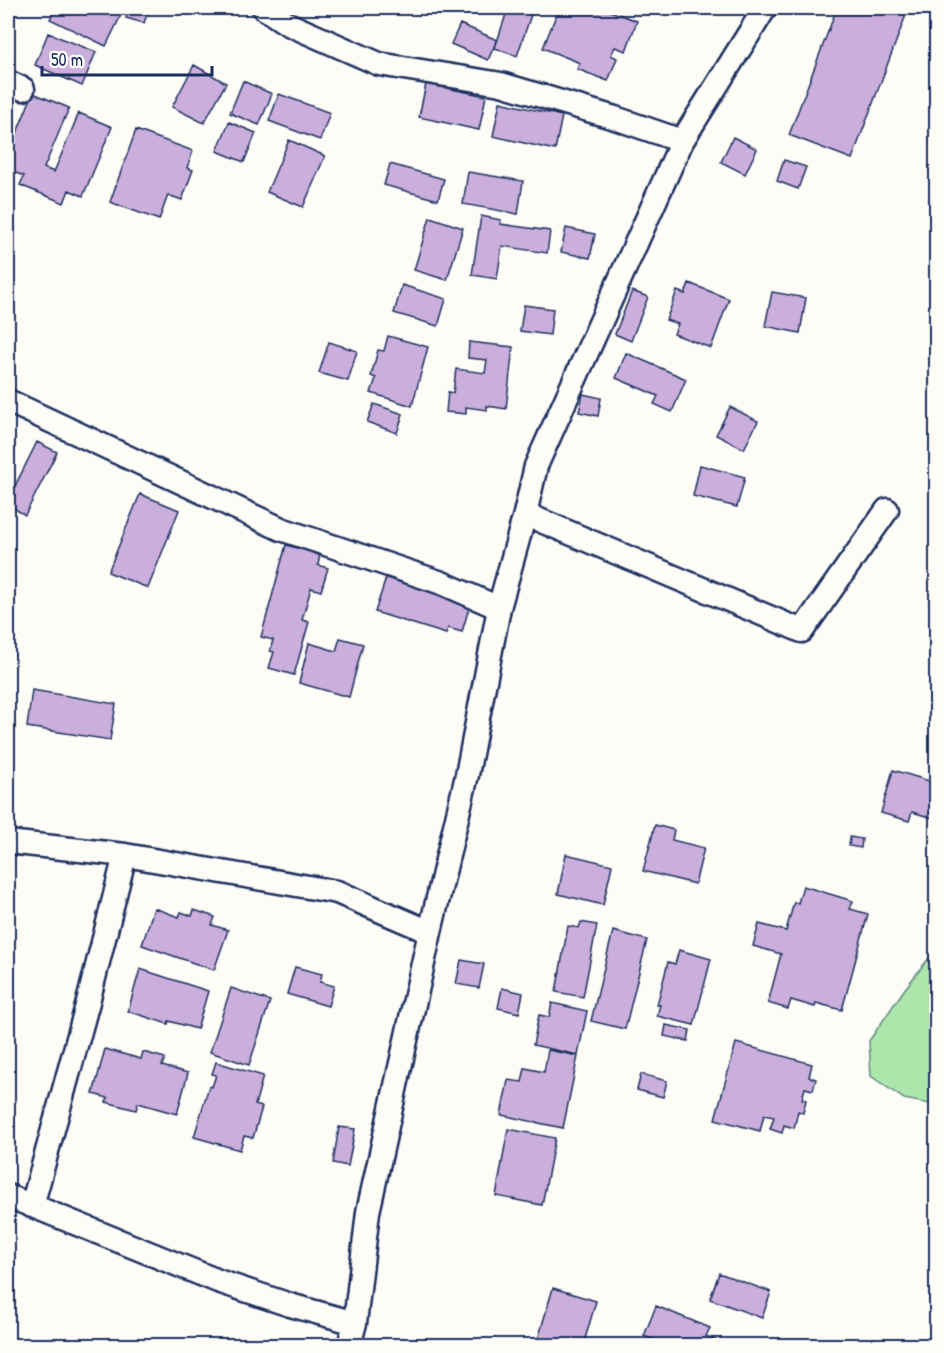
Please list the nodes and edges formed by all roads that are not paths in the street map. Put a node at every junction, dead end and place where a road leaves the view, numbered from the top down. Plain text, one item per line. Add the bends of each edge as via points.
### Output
1 (264, 8) edge
2 (765, 8) edge
3 (682, 141) junction
4 (8, 401) edge
5 (887, 510) dead end
6 (525, 514) junction
7 (499, 608) junction
8 (8, 842) edge
9 (125, 855) junction
10 (430, 932) junction
11 (8, 1196) edge
12 (32, 1206) junction
13 (355, 1323) junction
14 (349, 1346) edge

1 - 3 street via 288,24 379,64 501,84
2 - 3 street
3 - 6 street via 536,466
4 - 7 street via 281,529 442,583
5 - 6 street via 802,631
6 - 7 street
7 - 10 street via 467,776
8 - 9 street
9 - 10 street via 337,892
9 - 12 street
10 - 13 street via 368,1212
11 - 12 street
12 - 13 street via 218,1281
13 - 14 street

